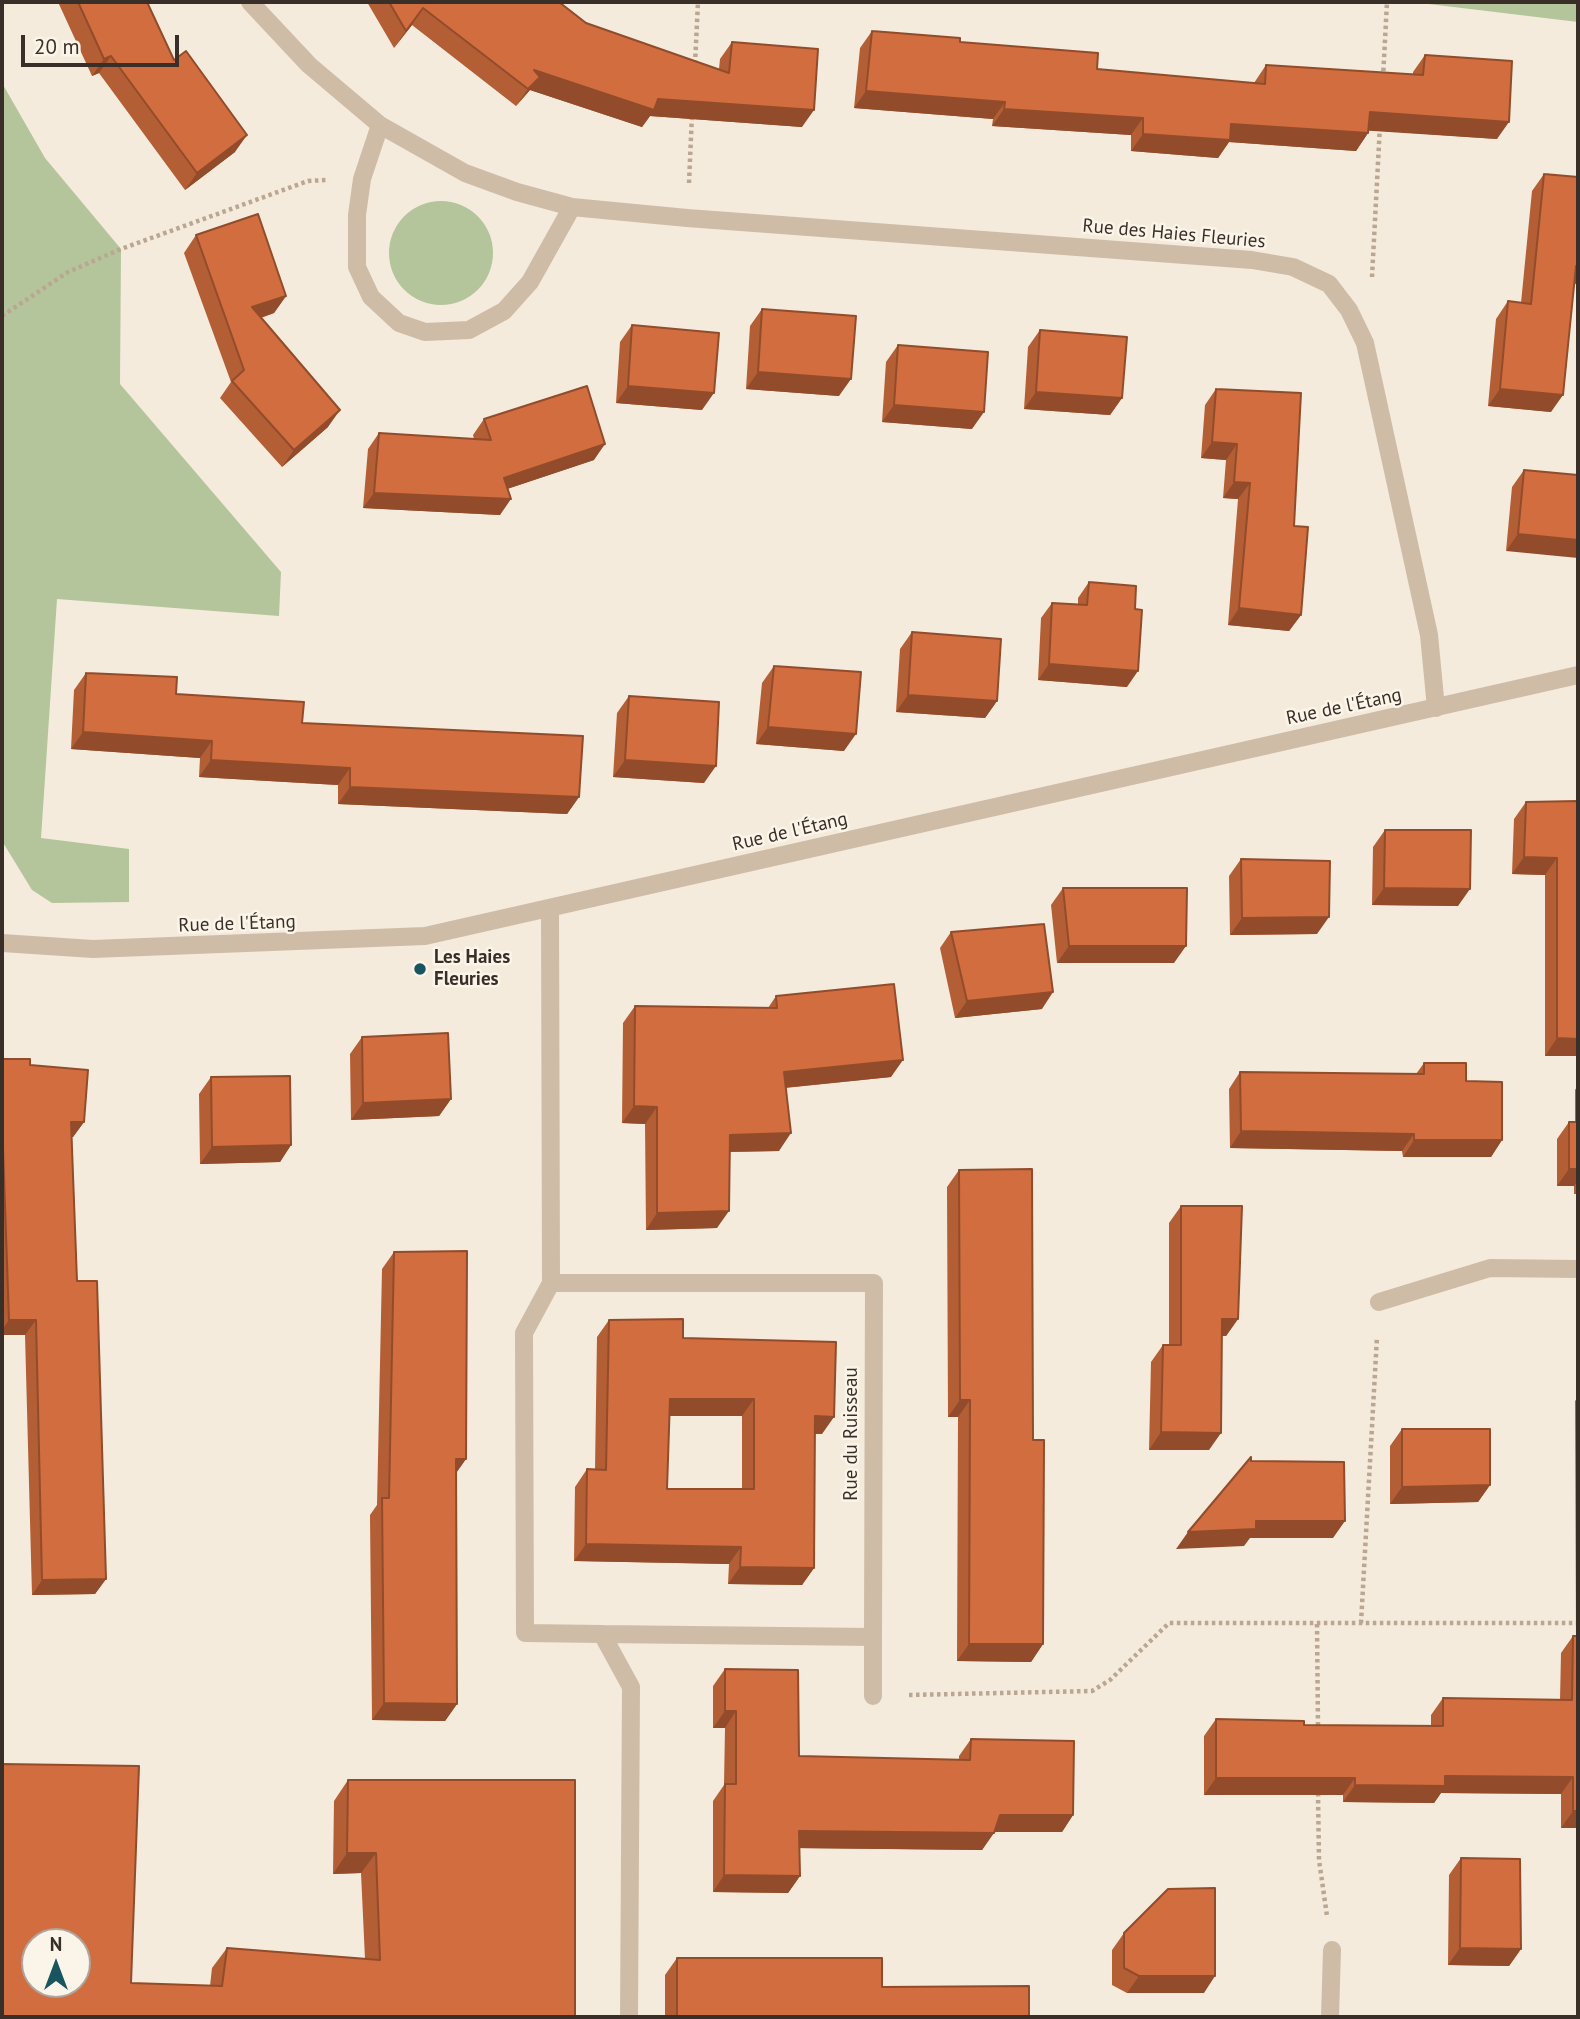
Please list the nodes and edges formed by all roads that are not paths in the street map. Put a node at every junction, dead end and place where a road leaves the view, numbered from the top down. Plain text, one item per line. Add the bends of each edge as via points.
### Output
1 (250, 2) edge
2 (380, 125) junction
3 (572, 207) junction
4 (1578, 674) edge
5 (1436, 708) junction
6 (550, 909) junction
7 (2, 943) edge
8 (1578, 1269) edge
9 (551, 1283) junction
10 (1379, 1302) road end
11 (602, 1634) junction
12 (873, 1637) junction
13 (873, 1696) road end
14 (1332, 1950) road end
15 (629, 2017) edge
16 (1330, 2017) edge

1 - 2 street, Rue des Haies Fleuries via 309,65
2 - 3 street, Rue des Haies Fleuries via 465,173
2 - 3 street via 362,179 357,267 371,297 399,323 425,332 469,330 504,312 530,282
3 - 5 street, Rue des Haies Fleuries via 1252,260 1293,267 1329,284 1349,310 1365,343 1429,635
4 - 5 street, Rue de l'Étang
5 - 6 street, Rue de l'Étang
6 - 7 street, Rue de l'Étang via 425,936 379,939 93,949
6 - 9 street
8 - 10 street via 1490,1268
9 - 11 street via 524,1333 525,1633
9 - 12 street, Rue du Ruisseau via 874,1283
11 - 12 street
11 - 15 street via 632,1687
12 - 13 street
14 - 16 street

